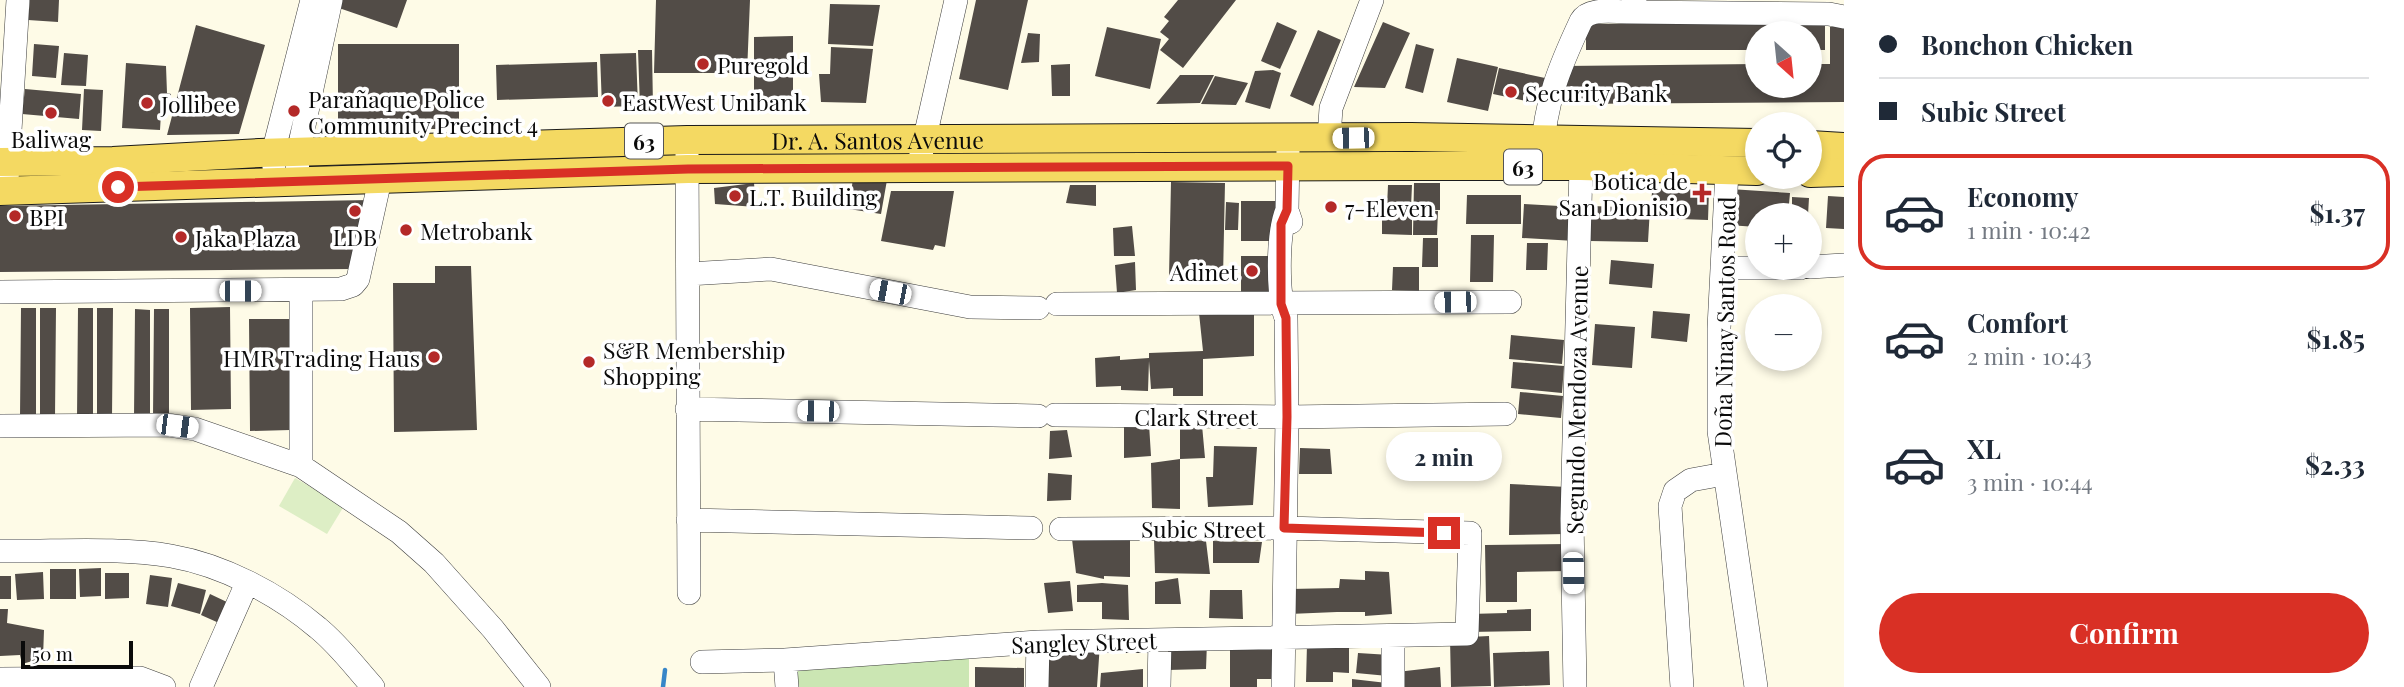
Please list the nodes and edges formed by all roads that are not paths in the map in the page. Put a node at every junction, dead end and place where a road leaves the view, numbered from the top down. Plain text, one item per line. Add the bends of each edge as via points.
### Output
1 (18, 0) edge
2 (956, 0) edge
3 (1372, 0) edge
4 (321, 3) edge
5 (1632, 6) edge
6 (1757, 6) edge
7 (1844, 17) edge
8 (8, 46) edge
9 (925, 138) junction
10 (1289, 138) junction
11 (1329, 138) junction
12 (1543, 138) junction
13 (687, 140) junction
14 (1745, 144) edge
15 (1822, 146) edge
16 (1844, 147) edge
17 (4, 162) edge
18 (1288, 166) junction
19 (1581, 166) junction
20 (286, 167) junction
21 (918, 167) junction
22 (1542, 167) junction
23 (688, 169) junction
24 (1727, 170) junction
25 (1745, 171) edge
26 (1844, 172) edge
27 (1822, 173) edge
28 (380, 180) junction
29 (3, 191) edge
30 (1844, 265) edge
31 (1822, 266) edge
32 (1722, 268) junction
33 (1745, 268) edge
34 (688, 274) junction
35 (300, 291) junction
36 (0, 292) edge
37 (1510, 302) dead end
38 (1286, 309) junction
39 (687, 409) junction
40 (1505, 414) dead end
41 (1287, 417) junction
42 (0, 426) edge
43 (301, 466) junction
44 (1724, 474) junction
45 (688, 520) junction
46 (1031, 528) dead end
47 (1284, 528) junction
48 (1061, 529) dead end
49 (0, 551) edge
50 (247, 583) junction
51 (689, 593) dead end
52 (1466, 634) joint
53 (1392, 636) junction
54 (1284, 637) junction
55 (1160, 640) junction
56 (1038, 642) junction
57 (785, 660) junction
58 (702, 662) dead end
59 (0, 679) edge
60 (164, 687) edge
61 (201, 687) edge
62 (373, 687) edge
63 (539, 687) edge
64 (787, 687) edge
65 (1037, 687) edge
66 (1159, 687) edge
67 (1283, 687) edge
68 (1393, 687) edge
69 (1575, 687) edge
70 (1682, 687) edge
71 (1756, 687) edge

1 - 8 street
2 - 9 street
3 - 11 street via 1331,108
4 - 20 street
5 - 6 street
5 - 12 street via 1584,15 1554,81
6 - 7 street
8 - 17 street
9 - 10 main road, Dr. A. Santos Avenue / 63
9 - 13 main road, Dr. A. Santos Avenue / 63
9 - 21 street
10 - 11 main road, Dr. A. Santos Avenue / 63
10 - 18 street
11 - 12 main road, Dr. A. Santos Avenue / 63
12 - 14 main road, Dr. A. Santos Avenue / 63
12 - 22 street
13 - 20 main road, Dr. A. Santos Avenue / 63
13 - 23 street
15 - 16 main road
17 - 20 main road, Dr. A. Santos Avenue / 63
17 - 29 street
18 - 21 main road, Dr. A. Santos Avenue / 63
18 - 22 main road, Dr. A. Santos Avenue / 63
18 - 38 street via 1287,210 1292,224
19 - 22 main road, Dr. A. Santos Avenue / 63
19 - 24 main road, Dr. A. Santos Avenue / 63
19 - 69 street, Segundo Mendoza Avenue via 1572,519
20 - 28 main road, Dr. A. Santos Avenue / 63
20 - 29 main road, Dr. A. Santos Avenue / 63
21 - 23 main road, Dr. A. Santos Avenue / 63
23 - 28 main road, Dr. A. Santos Avenue / 63
23 - 34 street
24 - 25 main road, Dr. A. Santos Avenue / 63
24 - 32 street, Doña Ninay Santos Road
26 - 27 main road
28 - 35 street via 358,279 341,289
30 - 31 street
32 - 33 street
32 - 44 street, Doña Ninay Santos Road via 1719,431
34 - 38 street via 771,269 970,307
34 - 39 street
35 - 36 street
35 - 43 street
37 - 38 street
38 - 41 street
39 - 41 street, Clark Street
39 - 45 street
40 - 41 street, Clark Street
41 - 47 street
42 - 43 street via 168,425 195,429
43 - 63 street via 389,525 434,563
44 - 70 street, Doña Ninay Santos Road via 1691,480 1675,491 1670,506
44 - 71 street, Doña Ninay Santos Road
45 - 46 street
45 - 51 street
47 - 48 street, Subic Street
47 - 52 street, Subic Street via 1470,533
47 - 54 street
49 - 50 street via 171,556
50 - 61 street
50 - 62 street via 319,629
52 - 53 street, Sangley Street
53 - 54 street, Sangley Street
53 - 68 street
54 - 55 street, Sangley Street
54 - 67 street
55 - 56 street, Sangley Street
55 - 66 street
56 - 57 street, Sangley Street
56 - 65 street
57 - 58 street, Sangley Street
57 - 64 street
59 - 60 street via 140,678

